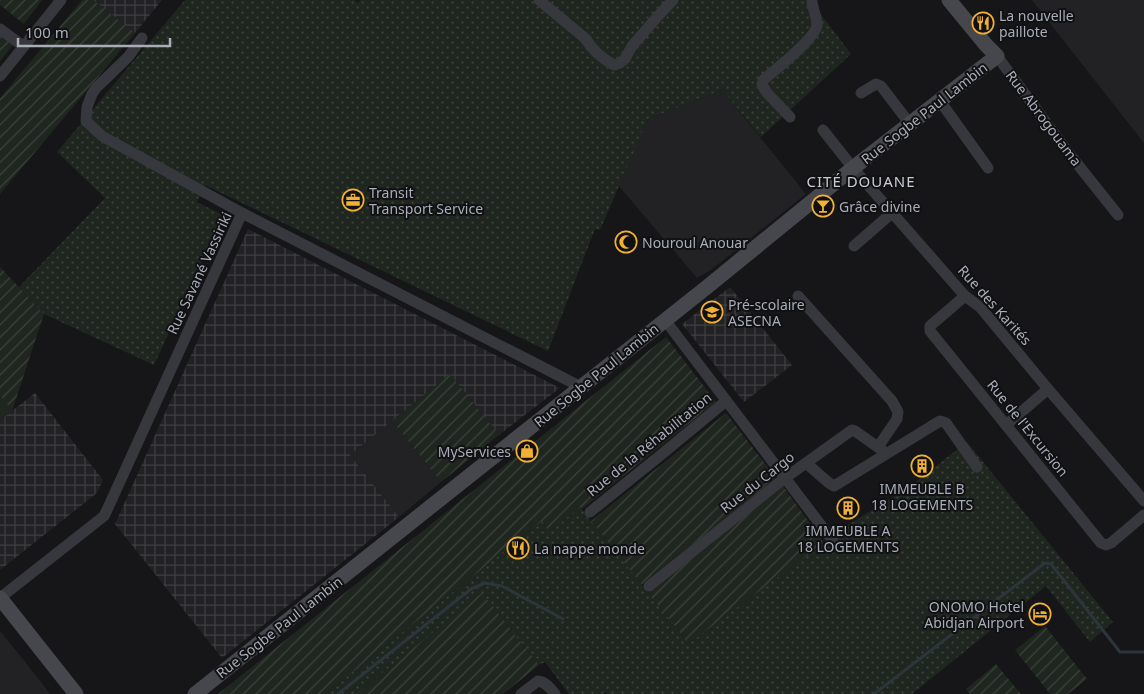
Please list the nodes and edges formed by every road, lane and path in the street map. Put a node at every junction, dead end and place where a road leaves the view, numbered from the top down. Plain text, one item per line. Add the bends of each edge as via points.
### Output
1 (61, 0) edge
2 (539, 0) edge
3 (673, 0) edge
4 (949, 0) edge
5 (812, 1) edge
6 (0, 29) edge
7 (142, 38) dead end
8 (23, 46) junction
9 (997, 56) junction
10 (0, 76) edge
11 (861, 92) dead end
12 (940, 101) junction
13 (790, 117) dead end
14 (910, 124) junction
15 (823, 130) dead end
16 (854, 168) junction
17 (988, 168) dead end
18 (893, 212) junction
19 (242, 213) junction
20 (1118, 215) dead end
21 (854, 246) dead end
22 (798, 296) dead end
23 (964, 296) junction
24 (665, 320) junction
25 (580, 387) junction
26 (1048, 389) junction
27 (726, 400) junction
28 (1006, 425) junction
29 (882, 450) junction
30 (806, 463) junction
31 (977, 466) dead end
32 (785, 478) junction
33 (1144, 501) edge
34 (590, 512) dead end
35 (1144, 514) edge
36 (833, 541) dead end
37 (649, 586) dead end
38 (0, 598) edge
39 (76, 694) edge
40 (195, 694) edge
41 (522, 694) edge
42 (555, 694) edge

1 - 8 street
2 - 3 street via 614,65 625,59 632,46
4 - 9 street, Rue Abrogouama
5 - 13 street via 816,31 763,80 762,85
6 - 8 street
7 - 19 street via 128,57 96,88 87,107 86,121 102,136
8 - 10 street
9 - 12 street, Rue Sogbe Paul Lambin
9 - 20 street, Rue Abrogouama
11 - 14 street via 876,84 881,86
12 - 14 street, Rue Sogbe Paul Lambin
12 - 17 street
14 - 16 street, Rue Sogbe Paul Lambin
15 - 16 street, Rue des Karités
16 - 18 street, Rue des Karités
16 - 24 street, Rue Sogbe Paul Lambin
18 - 21 street
18 - 23 street, Rue des Karités
19 - 25 street, Rue Savané Vassiriki
19 - 38 street, Rue Savané Vassiriki via 104,516
22 - 29 street via 892,401 898,412 897,419
23 - 26 street, Rue des Karités via 980,307
23 - 28 street, Rue de l'Excursion via 930,326 930,331
24 - 25 street, Rue Sogbe Paul Lambin
24 - 27 street
25 - 40 street, Rue Sogbe Paul Lambin
26 - 28 street
26 - 33 street, Rue des Karités
27 - 32 street
27 - 34 street, Rue de la Réhabilitation
28 - 35 street, Rue de l'Excursion via 1101,542 1106,545 1111,542
29 - 30 street, Rue du Cargo via 852,430
29 - 30 street via 834,486
29 - 31 street via 940,421 946,423
30 - 32 street, Rue du Cargo
32 - 36 street
32 - 37 street, Rue du Cargo
38 - 39 street
41 - 42 street via 541,681

